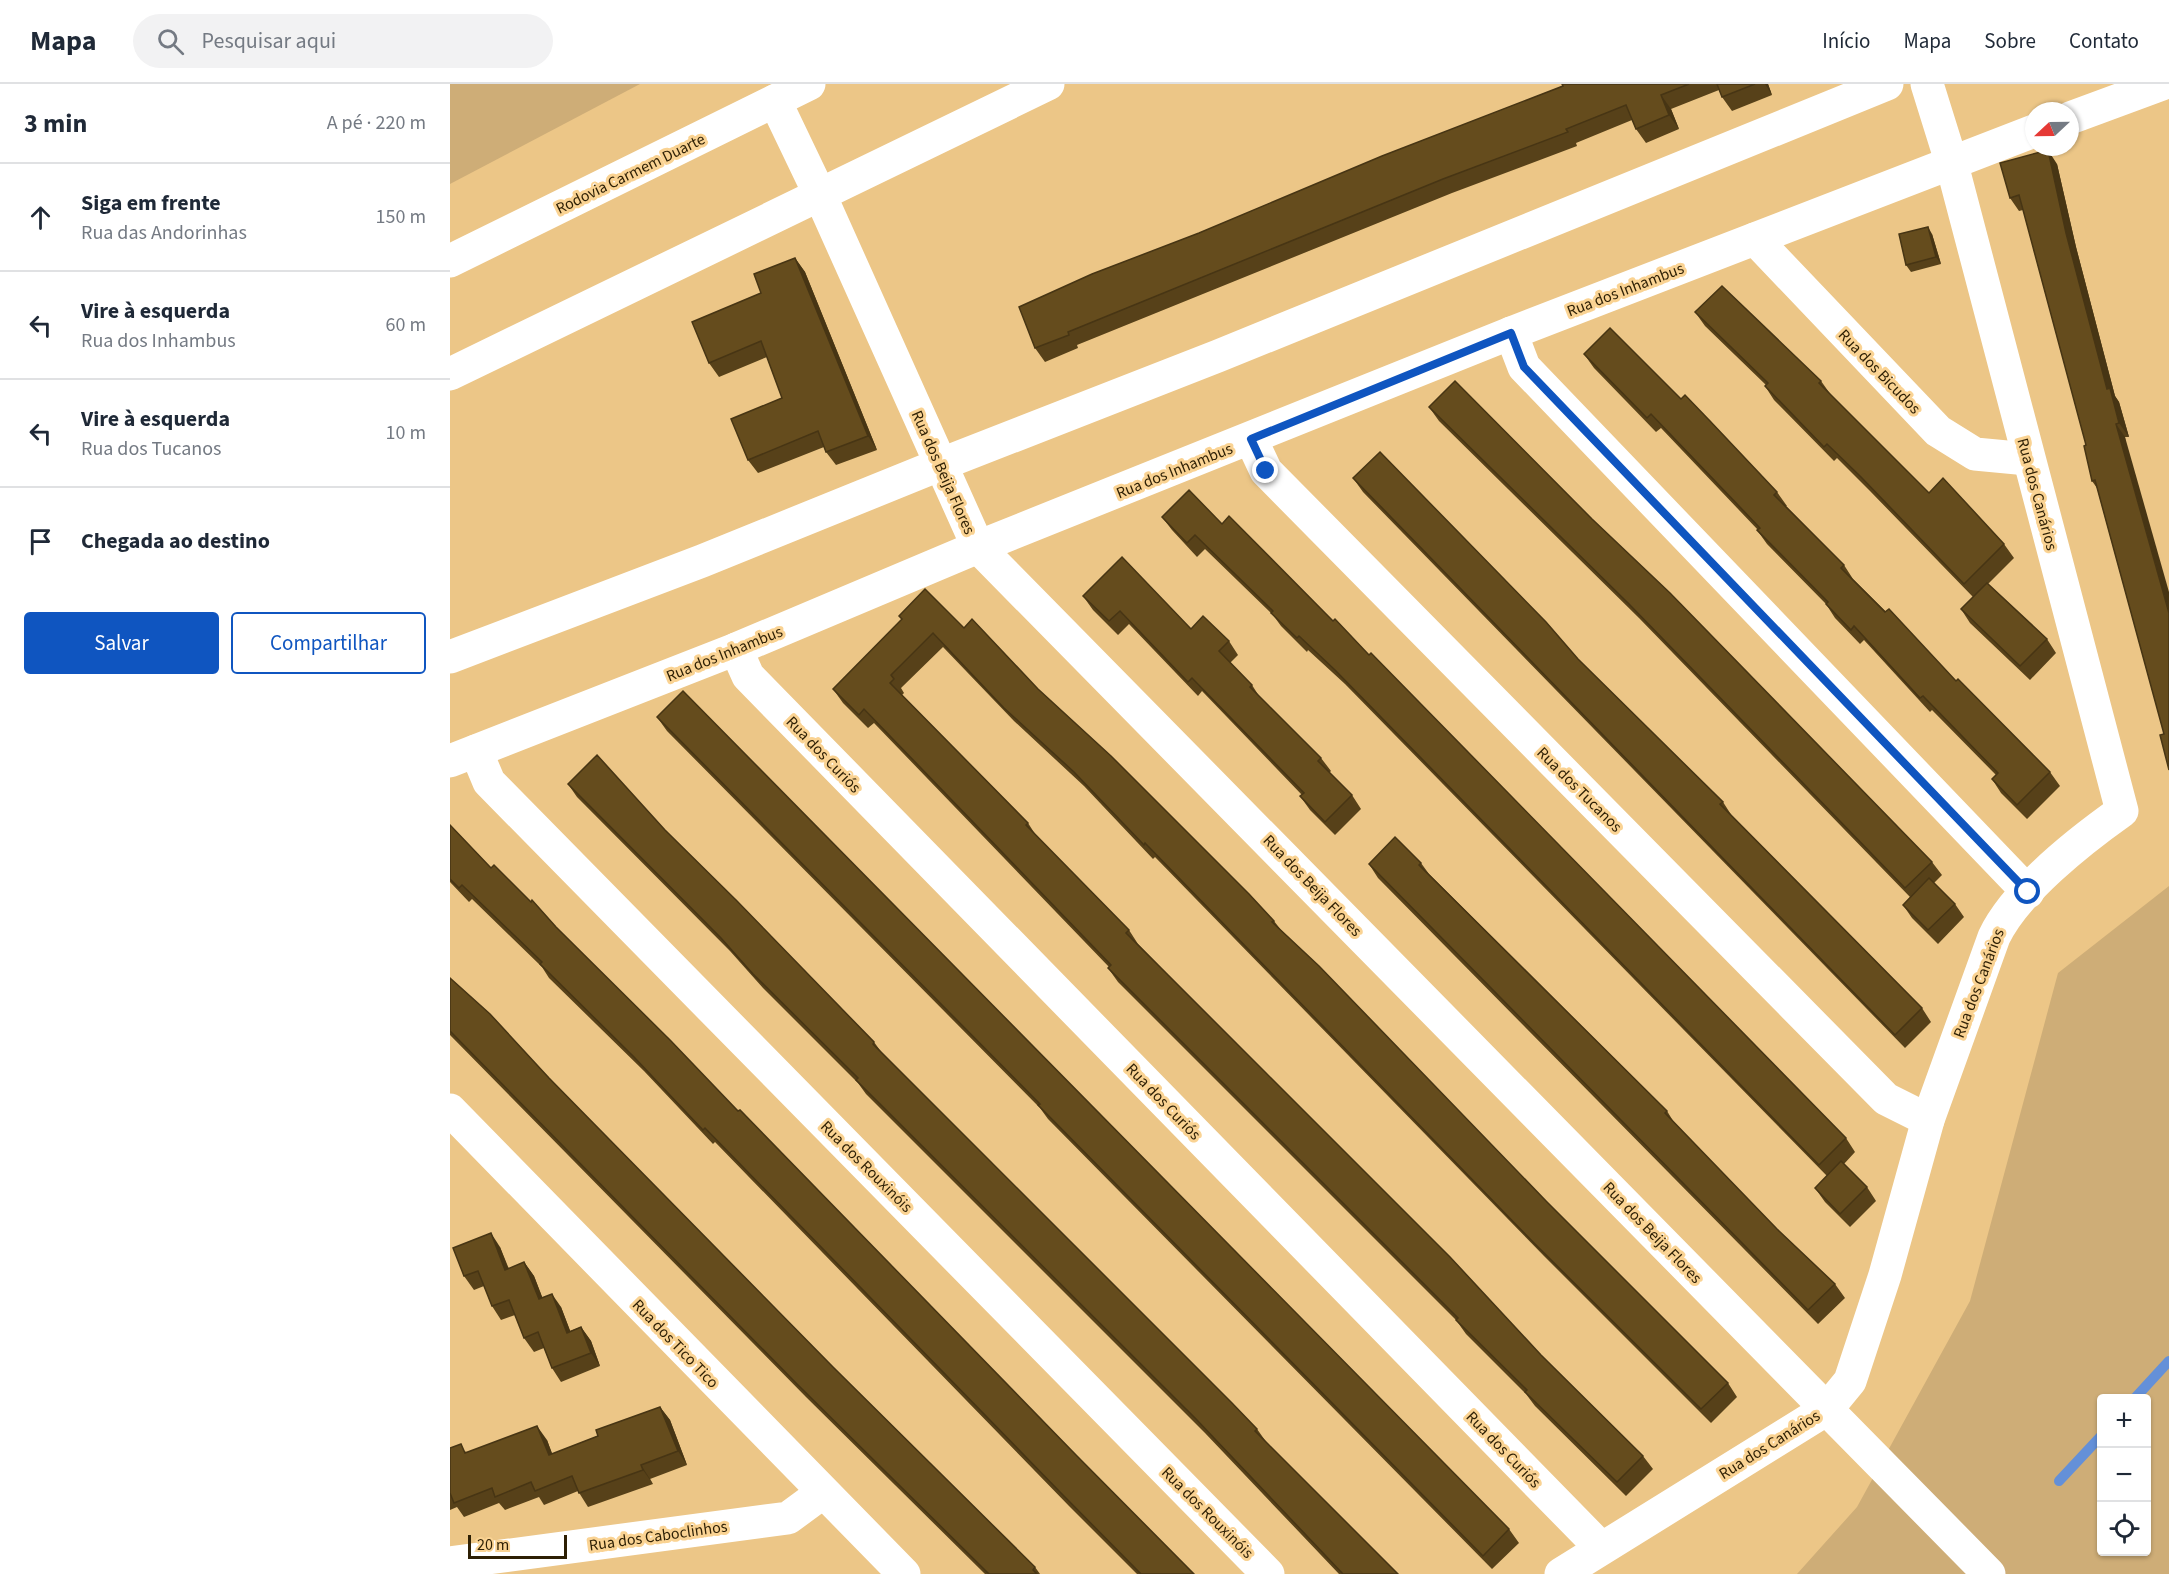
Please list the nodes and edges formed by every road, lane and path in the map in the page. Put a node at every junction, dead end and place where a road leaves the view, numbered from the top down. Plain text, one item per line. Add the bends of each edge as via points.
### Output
1 (809, 84) edge
2 (1048, 84) edge
3 (1887, 84) edge
4 (1927, 84) edge
5 (2162, 84) edge
6 (775, 101) junction
7 (2079, 115) edge
8 (2025, 134) edge
9 (1951, 161) junction
10 (820, 195) junction
11 (1755, 239) junction
12 (450, 261) edge
13 (1511, 333) junction
14 (450, 374) edge
15 (1251, 439) junction
16 (2028, 459) junction
17 (939, 465) junction
18 (978, 547) junction
19 (736, 648) junction
20 (450, 657) edge
21 (463, 756) edge
22 (2028, 892) junction
23 (450, 1110) edge
24 (1928, 1120) junction
25 (1827, 1408) junction
26 (822, 1493) junction
27 (1601, 1548) junction
28 (450, 1563) edge
29 (904, 1574) edge
30 (1269, 1574) edge
31 (1561, 1574) edge
32 (1989, 1574) edge

1 - 6 street, Rodovia Carmem Duarte
2 - 10 street
3 - 17 street
4 - 9 street, Rua dos Canários
5 - 7 street
6 - 10 street, Rua dos Beija Flores
6 - 12 street, Rodovia Carmem Duarte
8 - 9 street, Rua dos Inhambus
9 - 11 street, Rua dos Inhambus
9 - 16 street, Rua dos Canários
10 - 14 street
10 - 17 street, Rua dos Beija Flores
11 - 13 street, Rua dos Inhambus
11 - 16 street, Rua dos Bicudos via 1938,431 1975,454
13 - 15 street, Rua dos Inhambus
13 - 22 street via 1524,367
15 - 18 street, Rua dos Inhambus
15 - 24 street, Rua dos Tucanos via 1266,471 1886,1099
16 - 22 street, Rua dos Canários via 2122,811 2086,837
17 - 18 street, Rua dos Beija Flores
17 - 20 street
18 - 19 street, Rua dos Inhambus
18 - 25 street, Rua dos Beija Flores
19 - 21 street, Rua dos Inhambus
19 - 27 street, Rua dos Curiós via 748,676
21 - 30 street, Rua dos Rouxinóis
22 - 24 street, Rua dos Canários via 2006,916 1994,937
23 - 26 street, Rua dos Tico Tico
24 - 25 street, Rua dos Canários via 1885,1275 1850,1382
25 - 27 street, Rua dos Canários
25 - 32 street, Rua dos Beija Flores
26 - 28 street, Rua dos Caboclinhos via 788,1518
26 - 29 street, Rua dos Tico Tico
27 - 31 street, Rua dos Canários

